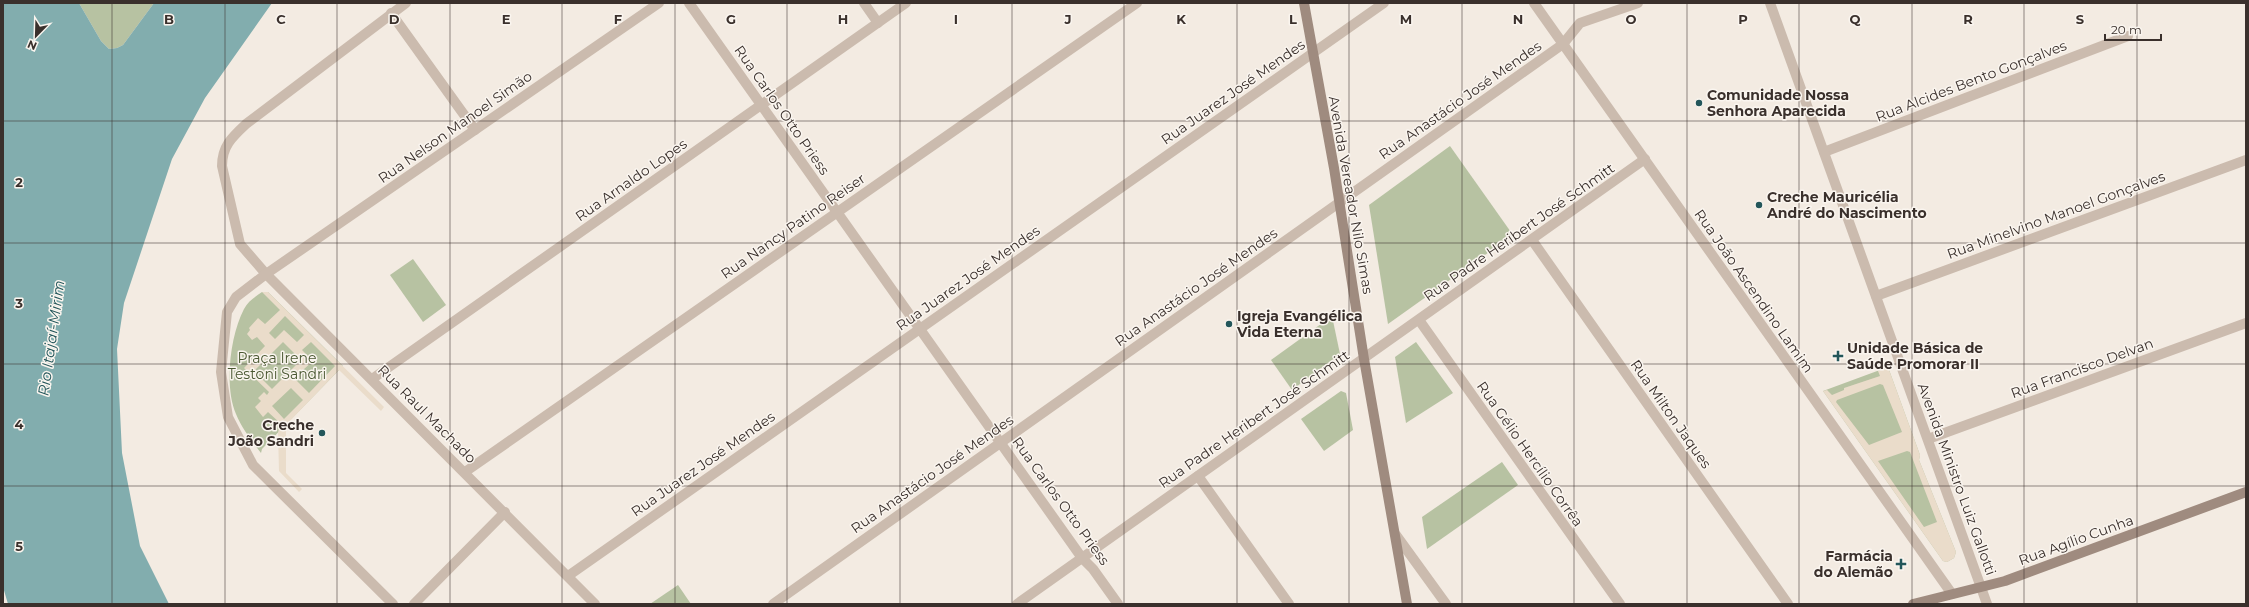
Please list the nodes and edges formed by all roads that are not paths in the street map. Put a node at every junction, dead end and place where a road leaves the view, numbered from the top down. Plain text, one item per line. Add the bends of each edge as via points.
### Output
1 (406, 3) edge
2 (659, 3) edge
3 (689, 3) edge
4 (864, 3) edge
5 (906, 3) edge
6 (1137, 3) edge
7 (1304, 3) edge
8 (1384, 3) edge
9 (1534, 3) edge
10 (1638, 3) edge
11 (1772, 4) edge
12 (391, 13) junction
13 (878, 23) junction
14 (2128, 36) dead end
15 (1563, 44) junction
16 (1312, 54) junction
17 (761, 105) junction
18 (474, 130) junction
19 (1824, 152) junction
20 (1645, 159) junction
21 (2246, 160) edge
22 (1339, 203) junction
23 (837, 212) junction
24 (1532, 240) junction
25 (266, 274) junction
26 (1876, 296) junction
27 (1419, 320) junction
28 (2246, 323) edge
29 (920, 329) junction
30 (1364, 359) junction
31 (372, 379) junction
32 (1928, 439) junction
33 (1000, 443) junction
34 (465, 472) junction
35 (1198, 476) junction
36 (2246, 492) edge
37 (505, 512) junction
38 (1396, 535) junction
39 (1082, 558) junction
40 (568, 576) junction
41 (1981, 587) junction
42 (1952, 594) junction
43 (393, 604) edge
44 (414, 604) edge
45 (595, 604) edge
46 (773, 604) edge
47 (1017, 604) edge
48 (1118, 604) edge
49 (1289, 604) edge
50 (1407, 604) edge
51 (1446, 604) edge
52 (1620, 604) edge
53 (1788, 604) edge
54 (1913, 604) edge
55 (1987, 604) edge

1 - 12 street
2 - 18 street, Rua Nelson Manoel Simão
3 - 17 street, Rua Carlos Otto Priess
4 - 13 street
5 - 13 street, Rua Arnaldo Lopes
6 - 23 street, Rua Nancy Patino Reiser
7 - 16 main road, Avenida Vereador Nilo Simas
8 - 16 street, Rua Juarez José Mendes
9 - 15 street, Rua João Ascendino Lamim
10 - 15 street, Rua Anastácio José Mendes via 1580,23
11 - 19 street, Avenida Ministro Luiz Gallotti
12 - 18 street
12 - 25 street, Rua Raul Machado via 246,124 226,144 222,166 240,244
13 - 17 street, Rua Arnaldo Lopes
14 - 19 street, Rua Alcides Bento Gonçalves
15 - 20 street, Rua João Ascendino Lamim
15 - 22 street, Rua Anastácio José Mendes
16 - 22 main road, Avenida Vereador Nilo Simas
16 - 29 street, Rua Juarez José Mendes
17 - 23 street, Rua Carlos Otto Priess
17 - 31 street, Rua Arnaldo Lopes
18 - 25 street, Rua Nelson Manoel Simão
19 - 26 street, Avenida Ministro Luiz Gallotti
20 - 24 street, Rua Padre Heribert José Schmitt
20 - 42 street, Rua João Ascendino Lamim
21 - 26 street, Rua Minelvino Manoel Gonçalves
22 - 30 main road, Avenida Vereador Nilo Simas
22 - 33 street, Rua Anastácio José Mendes
23 - 29 street, Rua Carlos Otto Priess
23 - 34 street, Rua Nancy Patino Reiser
24 - 27 street, Rua Padre Heribert José Schmitt
24 - 53 street, Rua Milton Jaques
25 - 31 street, Rua Raul Machado
25 - 43 street, Rua Nelson Manoel Simão via 236,297 227,312 221,372 228,417 253,465
26 - 32 street, Avenida Ministro Luiz Gallotti
27 - 30 street, Rua Padre Heribert José Schmitt
27 - 52 street, Rua Gélio Hercílio Corrêa
28 - 32 street, Rua Francisco Delvan
29 - 33 street, Rua Carlos Otto Priess
29 - 40 street, Rua Juarez José Mendes
30 - 35 street, Rua Padre Heribert José Schmitt
30 - 38 main road, Avenida Vereador Nilo Simas
31 - 34 street, Rua Raul Machado
32 - 41 street, Avenida Ministro Luiz Gallotti
33 - 39 street, Rua Carlos Otto Priess
33 - 46 street, Rua Anastácio José Mendes
34 - 37 street, Rua Raul Machado
35 - 39 street, Rua Padre Heribert José Schmitt
35 - 49 street
36 - 41 main road, Rua Agílio Cunha via 2005,581
37 - 40 street, Rua Raul Machado
37 - 44 street
38 - 50 main road, Avenida Vereador Nilo Simas
38 - 51 street
39 - 47 street, Rua Padre Heribert José Schmitt
39 - 48 street, Rua Carlos Otto Priess via 1093,568
40 - 45 street, Rua Raul Machado
41 - 42 main road, Rua Agílio Cunha
41 - 55 street, Avenida Ministro Luiz Gallotti
42 - 54 main road, Rua Agílio Cunha

